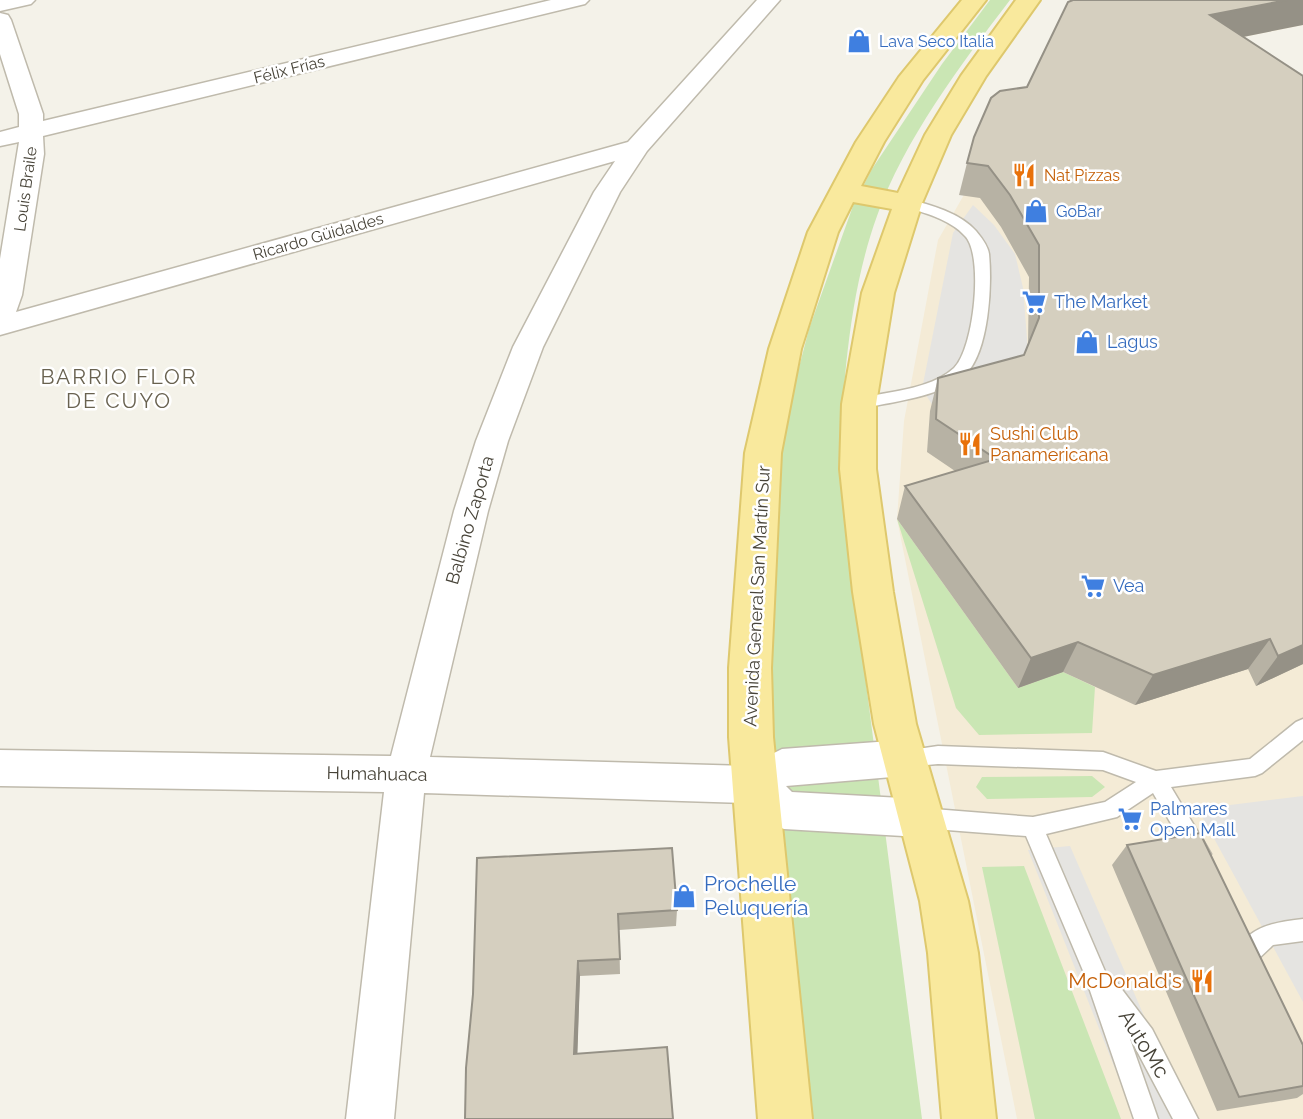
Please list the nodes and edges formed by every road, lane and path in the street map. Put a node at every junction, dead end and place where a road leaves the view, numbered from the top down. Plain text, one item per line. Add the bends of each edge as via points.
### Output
1 (24, 0) edge
2 (578, 0) edge
3 (769, 0) edge
4 (974, 0) edge
5 (1028, 0) edge
6 (0, 5) edge
7 (0, 20) edge
8 (32, 131) junction
9 (0, 139) edge
10 (637, 147) junction
11 (843, 192) junction
12 (908, 203) junction
13 (0, 317) edge
14 (0, 326) edge
15 (859, 404) junction
16 (1303, 728) edge
17 (904, 758) junction
18 (0, 768) edge
19 (406, 774) junction
20 (1156, 780) junction
21 (753, 785) junction
22 (920, 818) junction
23 (1033, 827) junction
24 (1207, 870) edge
25 (1236, 930) edge
26 (1303, 930) edge
27 (1247, 954) junction
28 (1095, 973) junction
29 (1259, 978) edge
30 (370, 1119) edge
31 (785, 1119) edge
32 (969, 1119) edge
33 (1146, 1119) edge
34 (1186, 1119) edge

1 - 6 street
2 - 8 street, Félix Frías
3 - 10 street, Balbino Zaporta
4 - 11 main road, Avenida General San Martín Sur via 912,77
5 - 12 main road via 938,135
7 - 8 street, Louis Braile via 31,114
8 - 9 street, Félix Frías
8 - 13 street, Louis Braile via 8,295
10 - 14 street, Ricardo Güidaldes
10 - 19 street, Balbino Zaporta via 582,239 512,385 471,511
11 - 12 main road
11 - 21 main road, Avenida General San Martín Sur via 823,232 785,349 763,453 750,668
12 - 15 main road via 878,293
12 - 15 lane via 968,228 978,240 982,252 977,338 952,379
15 - 17 main road via 858,469 864,527
16 - 20 lane via 1255,766
17 - 20 lane via 938,755 1103,761
17 - 21 street via 782,767
17 - 22 main road
18 - 19 street, Humahuaca
19 - 21 street, Humahuaca
19 - 30 street, Balbino Zaporta
20 - 23 lane via 1110,810
20 - 24 lane
21 - 22 street via 784,810
21 - 31 main road, Avenida General San Martín Sur
22 - 23 lane
22 - 32 main road via 932,852 953,953
23 - 28 lane
25 - 27 lane
26 - 27 lane via 1267,934
27 - 29 lane
28 - 33 lane
28 - 34 lane, AutoMc via 1144,1037

